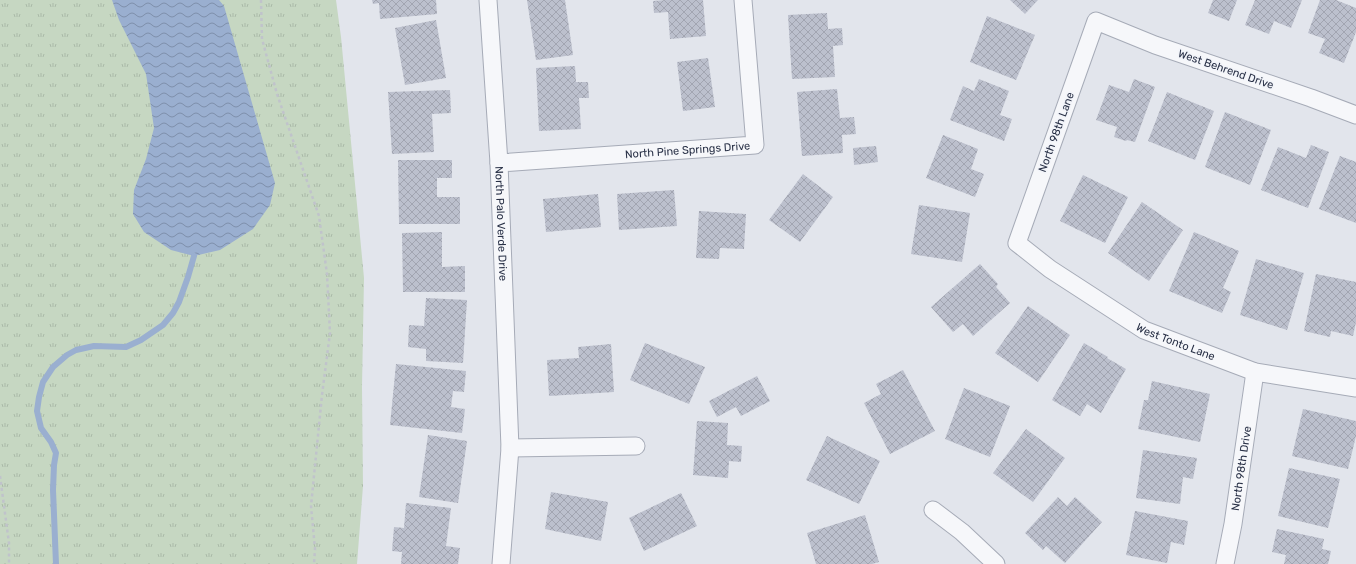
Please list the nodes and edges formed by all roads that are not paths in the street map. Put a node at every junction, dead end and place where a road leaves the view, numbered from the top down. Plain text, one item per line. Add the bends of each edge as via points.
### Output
1 (488, 0) edge
2 (743, 0) edge
3 (1096, 21) joint
4 (1356, 115) edge
5 (499, 163) junction
6 (1017, 243) joint
7 (1255, 372) junction
8 (1356, 388) edge
9 (636, 446) dead end
10 (510, 448) junction
11 (932, 510) dead end
12 (501, 564) edge
13 (996, 564) edge
14 (1225, 564) edge

1 - 5 street, North Palo Verde Drive
2 - 5 street, North Pine Springs Drive via 755,145
3 - 4 street, West Behrend Drive via 1156,45
3 - 6 street, North 98th Lane
5 - 10 street, North Palo Verde Drive
6 - 7 street, West Tonto Lane via 1050,269 1144,330
7 - 8 street, West Tonto Lane
7 - 14 street, North 98th Drive
9 - 10 street
10 - 12 street, North Palo Verde Drive
11 - 13 street via 962,532

